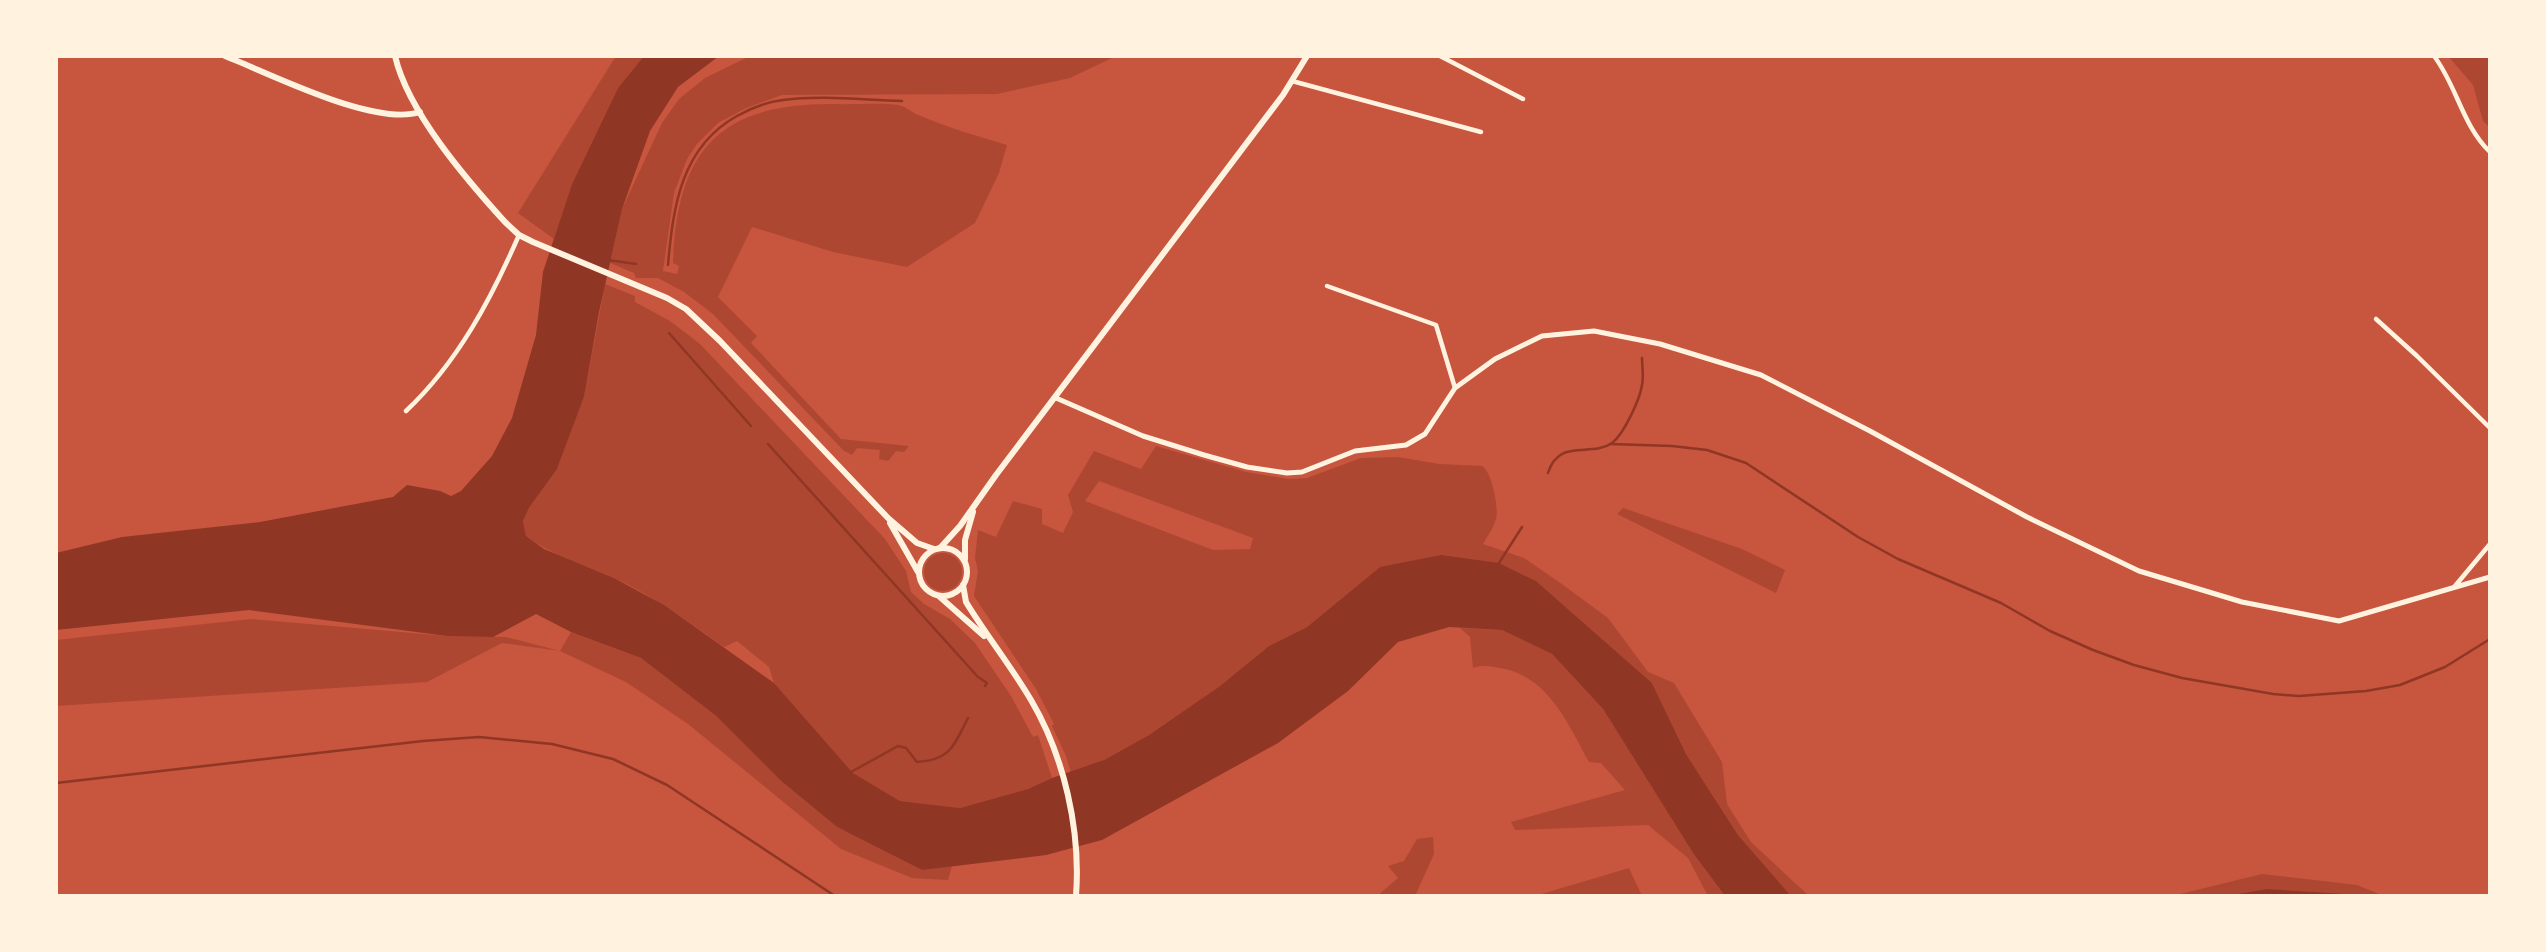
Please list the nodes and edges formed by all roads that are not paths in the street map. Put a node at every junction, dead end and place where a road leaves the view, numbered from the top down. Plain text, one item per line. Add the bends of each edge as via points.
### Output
1 (225, 56) edge
2 (395, 56) edge
3 (1307, 56) edge
4 (1440, 56) edge
5 (2434, 56) edge
6 (1449, 58) edge
7 (1292, 81) junction
8 (1523, 99) dead end
9 (420, 112) junction
10 (1481, 132) dead end
11 (2490, 152) edge
12 (520, 235) junction
13 (1327, 286) dead end
14 (2375, 319) dead end
15 (1455, 388) junction
16 (1056, 398) junction
17 (406, 411) dead end
18 (2490, 428) edge
19 (974, 506) junction
20 (888, 519) junction
21 (2490, 544) edge
22 (937, 548) junction
23 (965, 562) junction
24 (918, 573) junction
25 (2490, 578) edge
26 (963, 585) junction
27 (2454, 587) junction
28 (933, 594) junction
29 (991, 642) junction
30 (1076, 896) edge

1 - 9 main road via 357,107 401,115
2 - 9 main road
3 - 7 main road
4 - 6 street
5 - 11 street via 2448,75 2466,118
6 - 8 street
7 - 10 street
7 - 16 main road
9 - 12 main road via 485,200
12 - 17 street via 494,292 452,359
12 - 20 main road via 676,302 699,320
13 - 15 street via 1436,325
14 - 18 street
15 - 16 street via 1425,434 1406,445 1355,451 1315,468 1287,473 1247,467 1143,436
15 - 27 street via 1495,359 1542,336 1594,331 1660,344 1761,376 2027,517 2152,575 2242,602 2339,621
16 - 19 main road
19 - 22 main road
19 - 23 main road
20 - 22 main road via 917,543
20 - 24 main road
21 - 27 street
22 - 23 main road via 955,551
22 - 24 main road via 923,558
23 - 26 main road
24 - 28 main road
25 - 27 street
26 - 28 main road via 947,596
26 - 29 main road via 966,602
28 - 29 main road
29 - 30 main road via 1044,724 1060,767 1076,864

